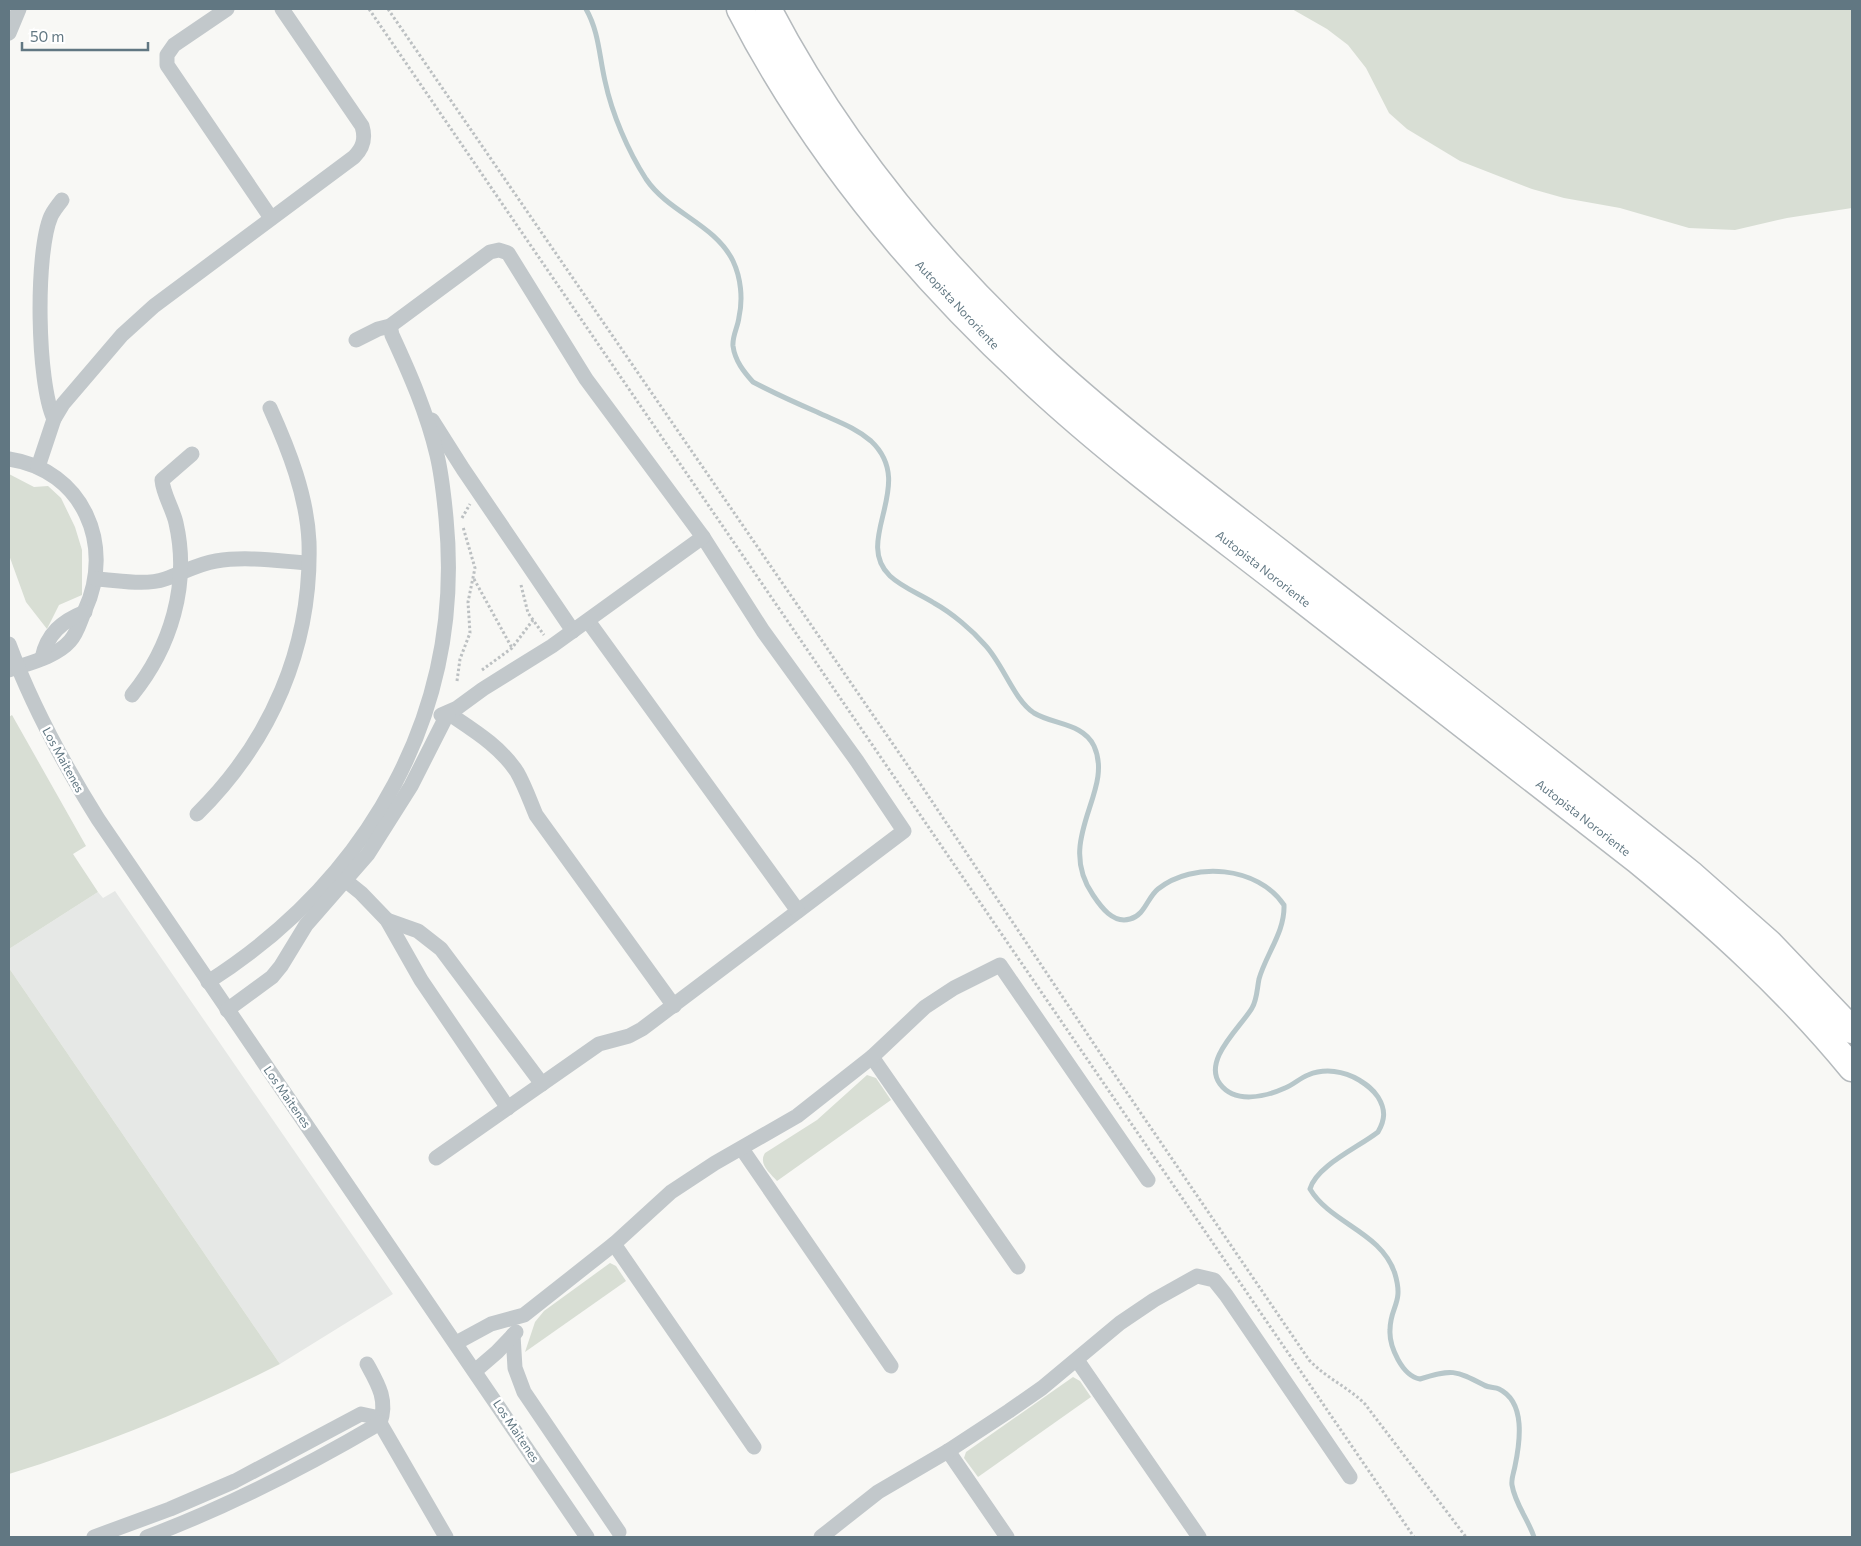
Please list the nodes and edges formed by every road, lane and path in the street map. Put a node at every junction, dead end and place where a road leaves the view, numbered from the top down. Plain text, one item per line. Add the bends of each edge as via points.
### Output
1 (19, 9) edge
2 (227, 9) edge
3 (282, 9) edge
4 (369, 9) edge
5 (388, 9) edge
6 (740, 9) edge
7 (768, 9) edge
8 (9, 33) edge
9 (62, 200) dead end
10 (271, 218) junction
11 (390, 326) junction
12 (356, 340) dead end
13 (421, 402) junction
14 (270, 408) dead end
15 (54, 419) junction
16 (192, 454) dead end
17 (9, 459) edge
18 (38, 467) junction
19 (463, 469) junction
20 (440, 470) junction
21 (480, 494) junction
22 (466, 507) junction
23 (471, 511) dead end
24 (703, 537) junction
25 (308, 563) junction
26 (181, 572) junction
27 (474, 578) junction
28 (518, 578) dead end
29 (96, 579) junction
30 (533, 620) junction
31 (588, 621) junction
32 (573, 631) junction
33 (9, 644) edge
34 (552, 646) junction
35 (512, 648) junction
36 (13, 669) edge
37 (437, 675) junction
38 (457, 681) junction
39 (472, 690) junction
40 (132, 695) dead end
41 (448, 713) junction
42 (425, 717) junction
43 (197, 814) dead end
44 (341, 877) junction
45 (798, 911) junction
46 (387, 920) junction
47 (208, 982) junction
48 (674, 1006) junction
49 (227, 1010) junction
50 (1852, 1030) edge
51 (872, 1057) junction
52 (1852, 1068) edge
53 (542, 1084) junction
54 (508, 1108) junction
55 (742, 1149) junction
56 (436, 1158) dead end
57 (1148, 1180) dead end
58 (614, 1244) junction
59 (1018, 1267) dead end
60 (524, 1315) junction
61 (513, 1335) junction
62 (456, 1343) junction
63 (1077, 1360) junction
64 (368, 1364) dead end
65 (892, 1366) dead end
66 (474, 1371) junction
67 (380, 1423) junction
68 (754, 1447) dead end
69 (948, 1451) junction
70 (1350, 1477) dead end
71 (235, 1481) junction
72 (243, 1497) junction
73 (619, 1532) dead end
74 (94, 1537) edge
75 (147, 1537) edge
76 (446, 1537) edge
77 (588, 1537) edge
78 (821, 1537) edge
79 (1007, 1537) edge
80 (1199, 1537) edge
81 (1414, 1537) edge
82 (1466, 1537) edge

1 - 8 street
2 - 10 street via 174,45 167,55 167,65
3 - 10 street via 362,126 364,139 354,156
4 - 81 path
5 - 82 path via 919,782 1310,1360 1365,1404
6 - 52 highway, Autopista Nororiente via 773,67 843,172 934,282 1011,362 1138,472 1717,926 1770,977
7 - 50 highway, Autopista Nororiente via 852,147 936,249 1046,363 1154,454 1692,875 1769,943
9 - 15 street via 49,223 41,306 46,398
10 - 15 street via 138,320 86,374
11 - 12 street
11 - 13 street
11 - 24 street via 490,252 508,253 586,379
13 - 19 street
13 - 20 street
14 - 25 street via 300,487 309,542
15 - 18 street
16 - 26 street via 162,480 176,524
17 - 18 street
18 - 29 street via 73,494 88,517 96,541
19 - 20 street via 453,464
19 - 21 street
20 - 37 street via 449,549 449,582
21 - 22 path
21 - 32 street
22 - 23 path
22 - 27 path via 462,522 475,568
24 - 31 street
24 - 45 street via 763,631 904,830
25 - 26 street via 218,560
25 - 43 street via 299,644 281,696 246,759
26 - 29 street via 154,582
26 - 40 street via 173,616 162,647
27 - 35 path
27 - 38 path via 468,602 470,633 460,659
28 - 30 path
29 - 36 street via 85,612 57,628 47,642 42,658
30 - 34 path
30 - 35 path
31 - 32 street
31 - 45 street
32 - 34 street
33 - 36 street, Los Maitenes
34 - 39 street
35 - 39 path via 489,663
36 - 47 street, Los Maitenes via 77,786
37 - 38 path
37 - 42 street
38 - 39 path
39 - 41 street
41 - 42 street
41 - 44 street via 391,820
41 - 48 street via 496,748 511,764 536,815
42 - 44 street via 389,796
44 - 46 street
44 - 47 street via 268,940
44 - 49 street via 272,977
45 - 48 street
46 - 53 street via 418,931 441,949
46 - 54 street via 421,980
47 - 49 street, Los Maitenes
48 - 53 street via 629,1036 599,1044
49 - 62 street, Los Maitenes
51 - 55 street via 797,1116
51 - 57 street via 925,1007 1000,965
51 - 59 street
53 - 54 street
54 - 56 street
55 - 58 street via 671,1192
55 - 65 street
58 - 60 street
58 - 68 street
60 - 61 street
60 - 62 street via 491,1324
61 - 66 street
61 - 73 street via 515,1368 524,1392
62 - 66 street, Los Maitenes
63 - 69 street via 1042,1388
63 - 70 street via 1154,1300 1192,1277 1208,1277 1226,1294
63 - 80 street
64 - 67 street via 384,1398 384,1414
66 - 77 street, Los Maitenes
67 - 71 street via 369,1414 350,1418
67 - 72 street via 332,1452
67 - 76 street
69 - 78 street via 878,1492
69 - 79 street
71 - 72 street
71 - 74 street
72 - 75 street

